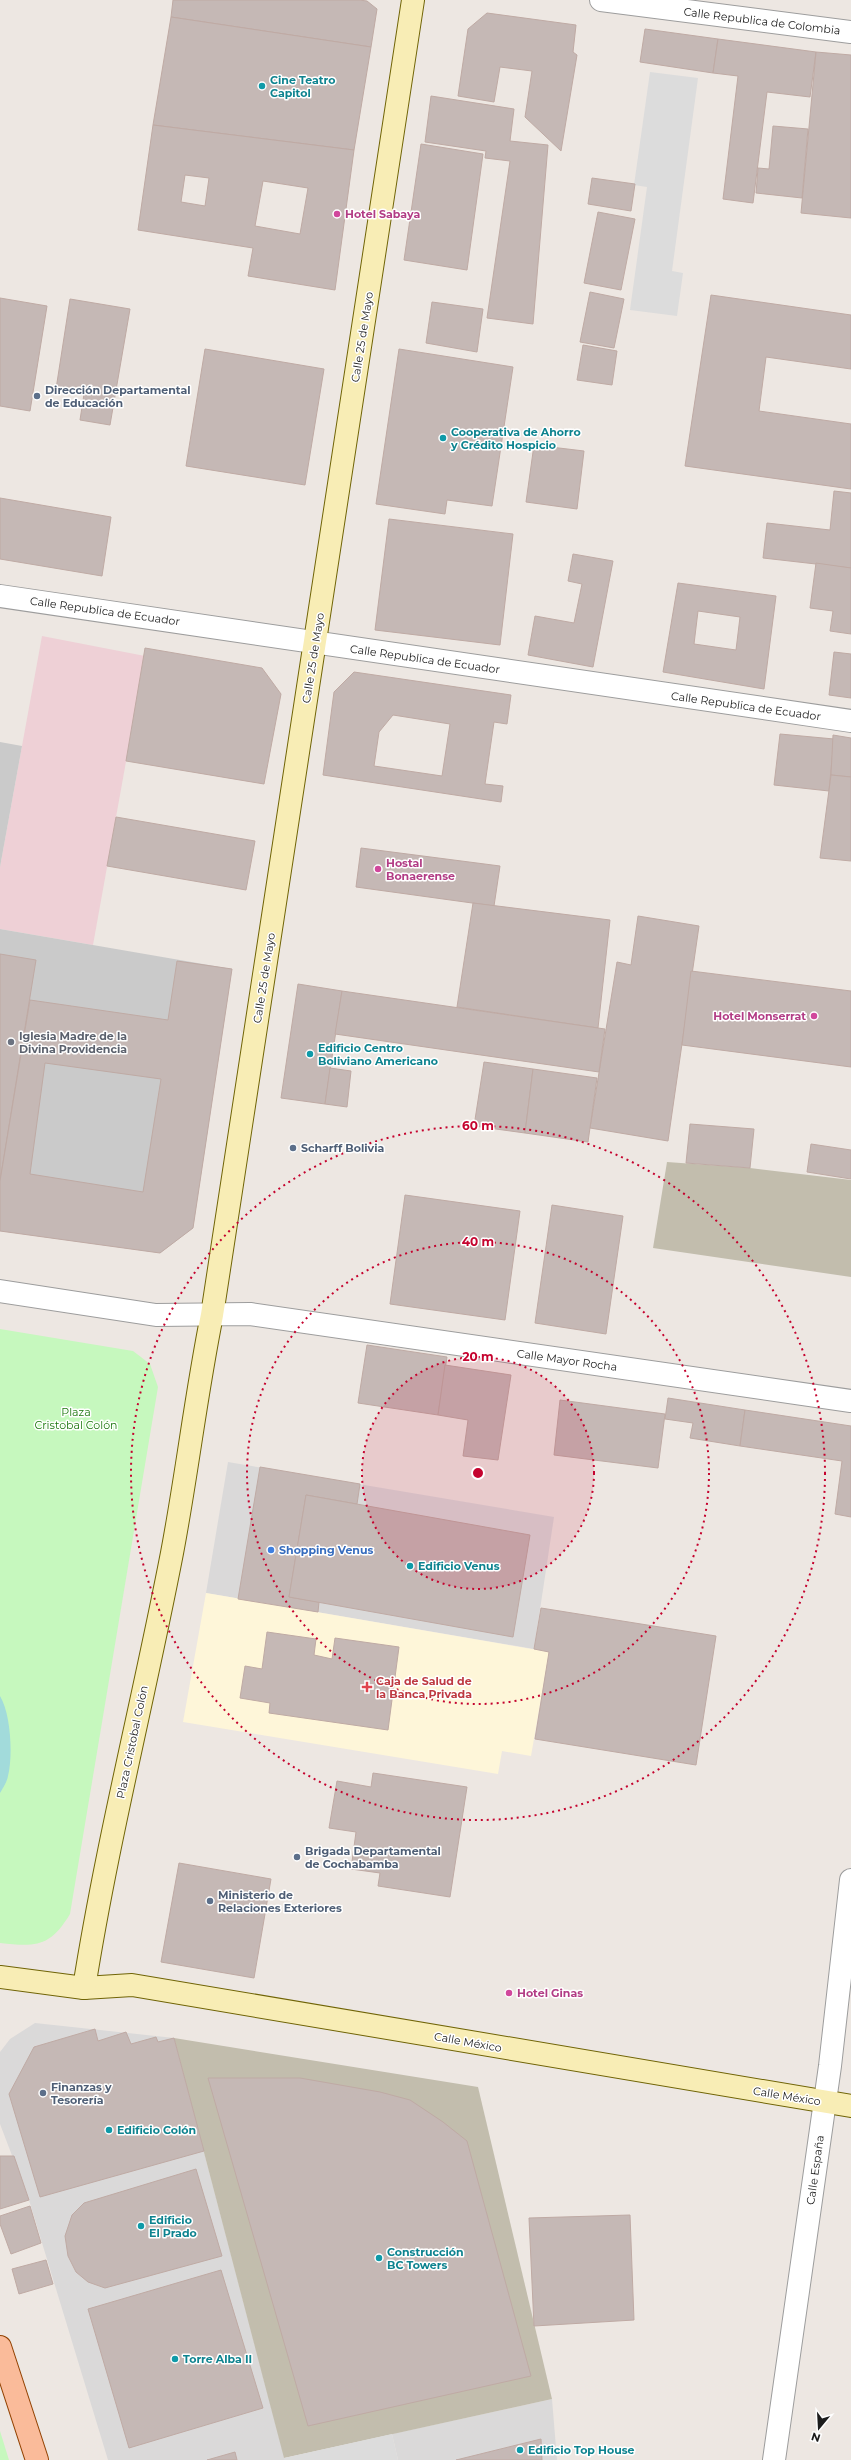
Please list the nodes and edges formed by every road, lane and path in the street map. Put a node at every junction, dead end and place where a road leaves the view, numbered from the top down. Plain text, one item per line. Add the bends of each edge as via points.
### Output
1 (413, 0) edge
2 (601, 0) edge
3 (851, 32) edge
4 (0, 596) edge
5 (315, 643) junction
6 (851, 721) edge
7 (0, 1291) edge
8 (212, 1315) junction
9 (851, 1402) edge
10 (851, 1880) edge
11 (0, 1977) edge
12 (84, 1988) junction
13 (825, 2102) junction
14 (851, 2106) edge
15 (0, 2347) edge
16 (37, 2460) edge
17 (774, 2460) edge

1 - 5 main road, Calle 25 de Mayo
2 - 3 street, Calle Republica de Colombia
4 - 5 street, Calle Republica de Ecuador
5 - 6 street, Calle Republica de Ecuador
5 - 8 main road, Calle 25 de Mayo
7 - 8 street via 156,1315
8 - 9 street, Calle Mayor Rocha via 250,1314
8 - 12 main road, Plaza Cristobal Colón via 172,1552 97,1909
10 - 13 street, Calle España
11 - 12 main road
12 - 13 main road, Calle México via 132,1985
13 - 14 main road, Calle México
13 - 17 street, Calle España
15 - 16 main road

